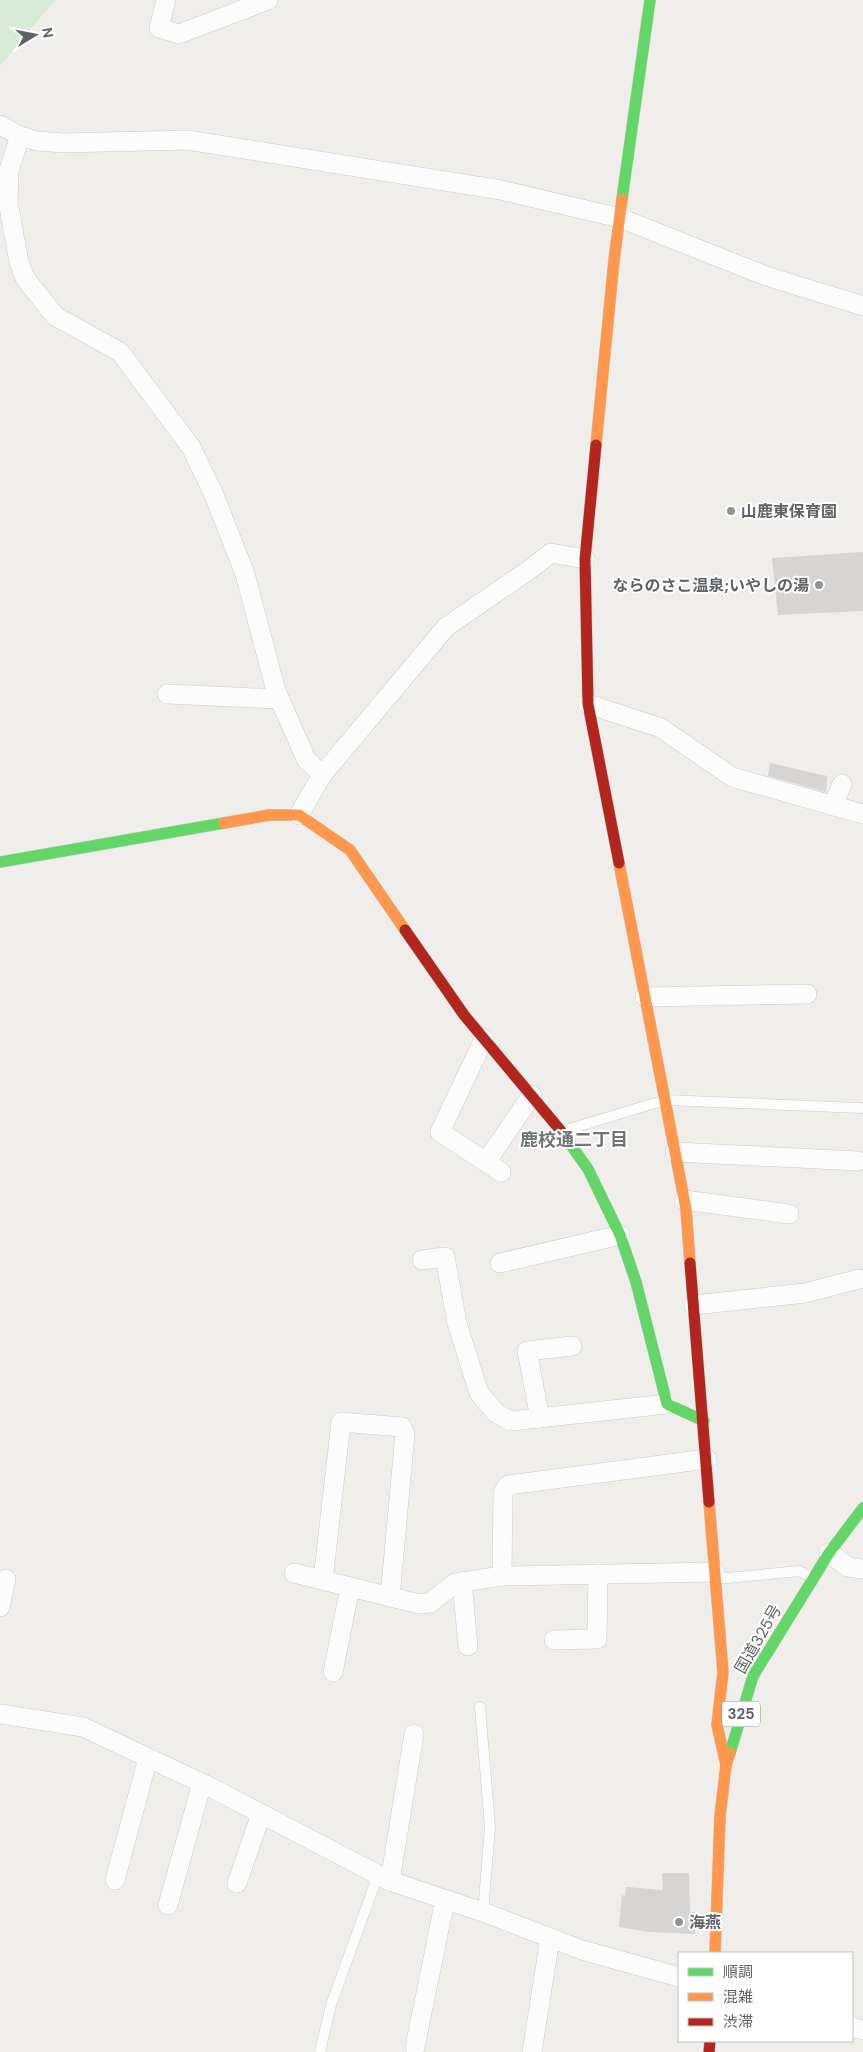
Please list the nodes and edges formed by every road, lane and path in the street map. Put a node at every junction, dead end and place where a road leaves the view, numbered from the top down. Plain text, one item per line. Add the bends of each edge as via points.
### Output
1 (166, 0) edge
2 (268, 0) edge
3 (650, 0) edge
4 (0, 125) edge
5 (20, 136) junction
6 (5, 167) edge
7 (620, 218) junction
8 (863, 306) edge
9 (585, 559) junction
10 (166, 694) dead end
11 (280, 699) junction
12 (588, 704) junction
13 (322, 775) junction
14 (842, 784) dead end
15 (833, 806) junction
16 (863, 814) edge
17 (299, 815) junction
18 (0, 862) edge
19 (807, 994) dead end
20 (644, 997) junction
21 (484, 1039) junction
22 (532, 1095) junction
23 (665, 1100) junction
24 (861, 1108) dead end
25 (562, 1132) junction
26 (675, 1152) junction
27 (858, 1161) dead end
28 (684, 1200) junction
29 (789, 1214) dead end
30 (620, 1235) junction
31 (422, 1260) dead end
32 (500, 1263) dead end
33 (859, 1278) dead end
34 (694, 1305) junction
35 (572, 1346) dead end
36 (667, 1404) junction
37 (540, 1418) junction
38 (704, 1421) junction
39 (706, 1459) junction
40 (863, 1508) edge
41 (829, 1553) junction
42 (863, 1569) edge
43 (294, 1573) dead end
44 (598, 1574) junction
45 (502, 1576) junction
46 (715, 1576) junction
47 (6, 1579) dead end
48 (814, 1579) junction
49 (323, 1580) junction
50 (462, 1582) junction
51 (350, 1587) junction
52 (390, 1597) junction
53 (0, 1607) edge
54 (554, 1640) dead end
55 (468, 1646) dead end
56 (333, 1672) dead end
57 (723, 1672) junction
58 (752, 1676) junction
59 (480, 1706) dead end
60 (0, 1714) edge
61 (414, 1734) dead end
62 (148, 1758) junction
63 (726, 1765) junction
64 (202, 1783) junction
65 (261, 1814) junction
66 (384, 1878) junction
67 (115, 1880) dead end
68 (237, 1883) dead end
69 (445, 1900) junction
70 (168, 1905) dead end
71 (483, 1912) junction
72 (550, 1938) junction
73 (715, 1952) edge
74 (678, 1977) edge
75 (415, 2047) dead end
76 (320, 2052) edge
77 (532, 2052) edge

1 - 2 street via 158,28 179,34
3 - 7 main road
4 - 5 street
5 - 6 street
5 - 7 street via 64,143 187,140 500,190
6 - 11 street via 8,202 25,278 55,316 120,352 191,447 245,574
7 - 8 street via 766,276
7 - 9 main road
9 - 12 main road
9 - 13 street via 551,553 446,627
10 - 11 street
11 - 13 street via 306,759
12 - 15 street via 662,728 732,777
12 - 20 main road
13 - 17 street
14 - 15 street
15 - 16 street
17 - 18 main road via 269,815
17 - 21 main road via 350,850 410,939
19 - 20 street
20 - 23 main road
21 - 22 main road
21 - 22 street via 440,1132 493,1167
22 - 25 main road
23 - 24 lane
23 - 25 lane
23 - 26 main road
25 - 30 main road via 588,1169
26 - 27 street
26 - 28 main road
28 - 29 street
28 - 34 main road
30 - 32 street
30 - 36 main road via 636,1282
31 - 37 street via 445,1257 457,1323 479,1393 496,1413 511,1421
33 - 34 street via 804,1293
34 - 38 main road
35 - 37 street via 527,1351
36 - 37 street
36 - 38 main road
38 - 39 main road
39 - 45 street via 508,1485 503,1493
39 - 46 main road
40 - 41 main road, 国道325号 / 325
41 - 42 street via 848,1567
41 - 48 main road, 国道325号 / 325
43 - 49 street
44 - 45 street
44 - 46 street
44 - 54 street via 597,1640
45 - 50 street
46 - 48 lane via 800,1571
46 - 57 main road
47 - 53 street
48 - 58 main road, 国道325号 / 325
49 - 51 street
49 - 52 street via 341,1422 402,1428 405,1434
50 - 52 street via 444,1590 430,1603 419,1604
50 - 55 street
51 - 52 street
51 - 56 street
57 - 58 street
57 - 63 main road via 717,1725
58 - 63 main road, 国道325号 / 325
59 - 71 lane via 490,1827
60 - 62 street via 84,1727
61 - 66 street
62 - 64 street
62 - 67 street
63 - 73 main road, 国道325号 / 325 via 720,1816
64 - 65 street
64 - 70 street
65 - 66 street
65 - 68 street
66 - 69 street
66 - 76 lane via 331,2005
69 - 71 street
69 - 75 street
71 - 72 street
72 - 74 street
72 - 77 street

